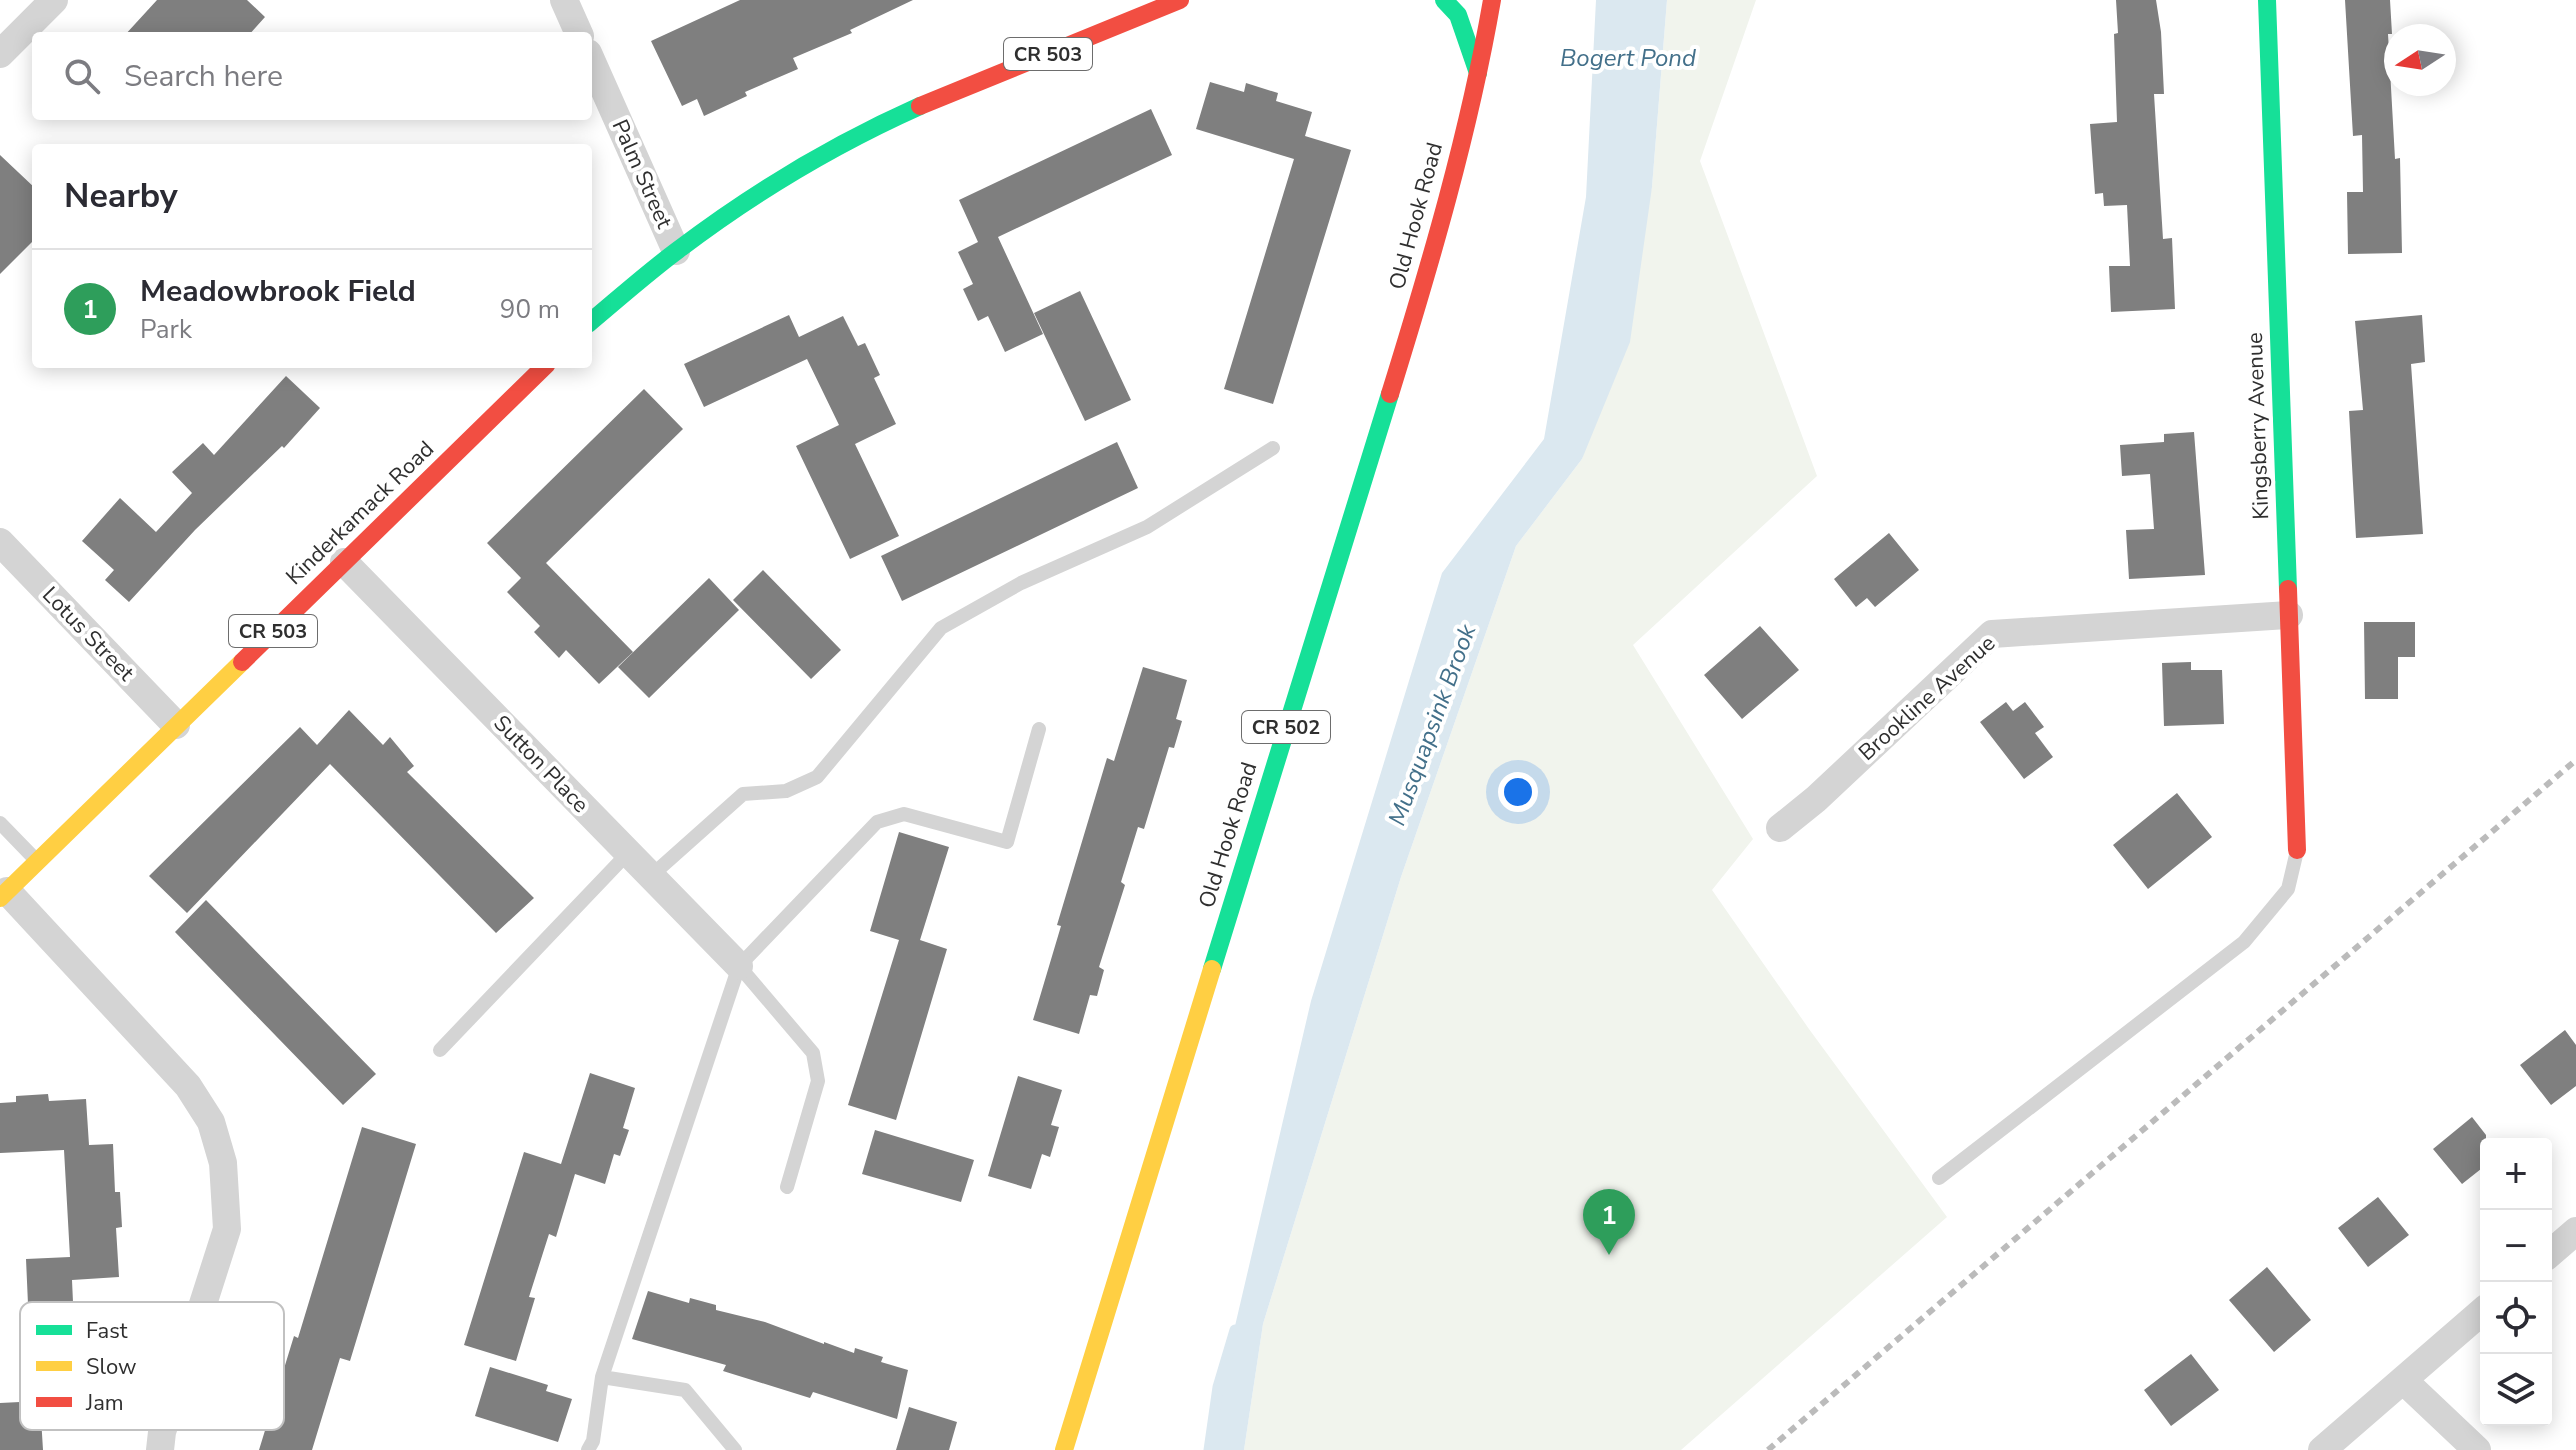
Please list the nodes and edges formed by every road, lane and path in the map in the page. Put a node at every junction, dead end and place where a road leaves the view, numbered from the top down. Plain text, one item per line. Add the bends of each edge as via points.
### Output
1 (54, 0) edge
2 (564, 0) edge
3 (1180, 0) edge
4 (1444, 0) edge
5 (1492, 0) edge
6 (2267, 0) edge
7 (578, 32) edge
8 (0, 54) edge
9 (592, 62) edge
10 (1479, 76) junction
11 (676, 251) junction
12 (592, 321) edge
13 (543, 368) edge
14 (1273, 448) dead end
15 (0, 542) edge
16 (344, 562) junction
17 (2289, 615) junction
18 (176, 725) junction
19 (1039, 729) dead end
20 (0, 823) edge
21 (1780, 828) dead end
22 (2297, 850) joint
23 (628, 853) junction
24 (37, 862) junction
25 (651, 876) junction
26 (3, 895) edge
27 (739, 966) junction
28 (440, 1050) dead end
29 (1939, 1178) dead end
30 (787, 1187) dead end
31 (2576, 1231) edge
32 (2552, 1252) edge
33 (204, 1302) edge
34 (2480, 1313) edge
35 (602, 1377) junction
36 (2403, 1380) junction
37 (163, 1430) edge
38 (160, 1450) edge
39 (588, 1450) edge
40 (735, 1450) edge
41 (1064, 1450) edge
42 (2322, 1450) edge
43 (2477, 1450) edge

1 - 8 street
2 - 7 street
3 - 11 main road, CR 503 via 917,107 819,157
4 - 10 main road via 1458,15
5 - 10 main road, Old Hook Road / CR 502
6 - 17 main road, Kingsberry Avenue
9 - 11 street, Palm Street
10 - 41 main road, Old Hook Road / CR 502 via 1414,317
11 - 12 main road, CR 503
13 - 16 main road, Kinderkamack Road / CR 503
14 - 25 lane via 1147,527 1021,583 941,628 817,777 786,791 743,794
15 - 18 street, Lotus Street
16 - 18 main road, Kinderkamack Road / CR 503
16 - 23 street, Sutton Place
17 - 21 street, Brookline Avenue via 1992,634
17 - 22 main road, Kingsberry Avenue
18 - 24 main road, Kinderkamack Road / CR 503
19 - 27 lane via 1007,842 904,814 877,822
20 - 24 lane
22 - 29 lane via 2288,889 2244,942
23 - 25 street, Sutton Place
23 - 28 lane
24 - 26 main road, Kinderkamack Road / CR 503
25 - 27 street, Sutton Place
26 - 33 street via 188,1086 211,1122 223,1163 227,1229
27 - 30 lane via 813,1053 818,1081
27 - 35 lane
31 - 32 street
34 - 36 street
35 - 39 lane
35 - 40 lane via 685,1390
36 - 42 street
36 - 43 street
37 - 38 street

